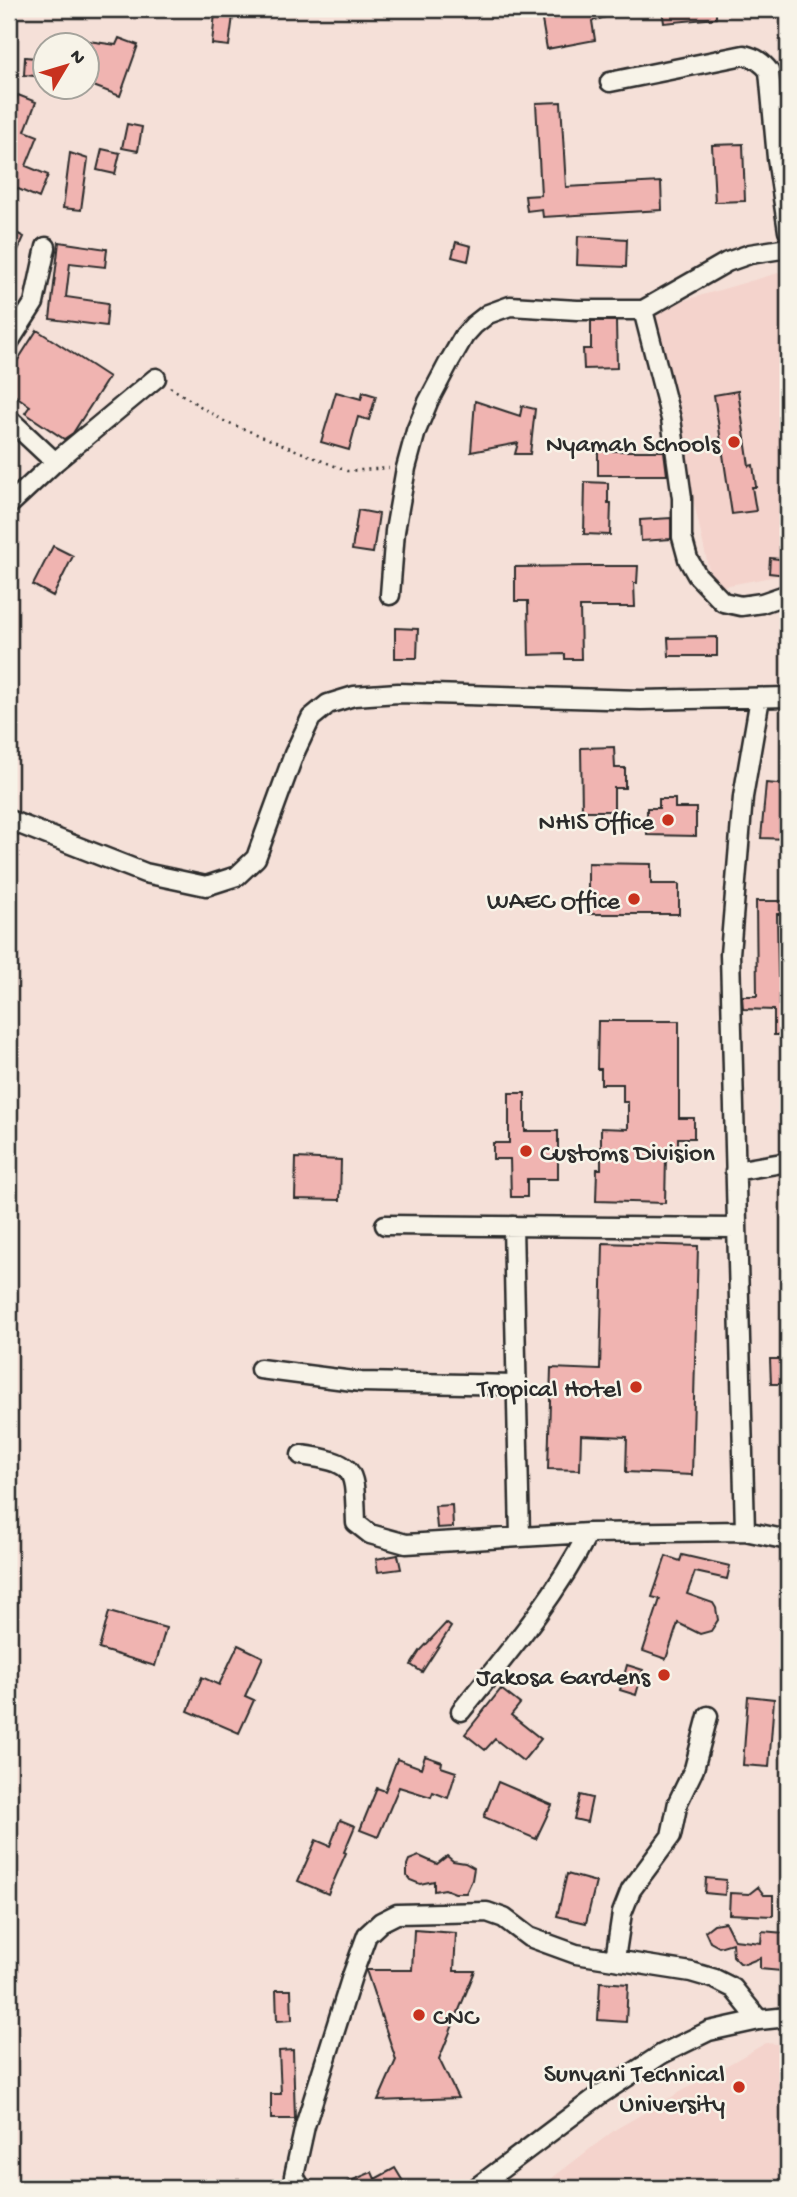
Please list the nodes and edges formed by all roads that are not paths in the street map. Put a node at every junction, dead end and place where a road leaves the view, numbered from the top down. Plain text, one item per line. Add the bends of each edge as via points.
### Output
1 (610, 82) dead end
2 (788, 231) edge
3 (46, 247) dead end
4 (788, 248) edge
5 (643, 310) junction
6 (9, 342) edge
7 (156, 378) road end
8 (9, 419) edge
9 (55, 462) junction
10 (9, 505) edge
11 (788, 594) edge
12 (390, 595) dead end
13 (788, 697) edge
14 (760, 698) junction
15 (9, 820) edge
16 (788, 1162) edge
17 (735, 1171) junction
18 (385, 1225) dead end
19 (513, 1226) junction
20 (736, 1228) junction
21 (260, 1369) dead end
22 (517, 1385) junction
23 (301, 1455) dead end
24 (745, 1531) junction
25 (588, 1533) junction
26 (520, 1537) junction
27 (788, 1540) edge
28 (461, 1711) dead end
29 (708, 1716) dead end
30 (615, 1958) junction
31 (788, 2017) edge
32 (759, 2020) junction
33 (301, 2188) edge
34 (476, 2188) edge

1 - 2 street via 744,55 763,64 769,71
3 - 6 street via 34,303
4 - 5 street via 727,262
5 - 11 street via 671,419 688,559 723,602 741,606
5 - 12 street via 510,306 488,314 464,337 416,431 395,531
7 - 9 street
8 - 9 street
9 - 10 street
13 - 14 street
14 - 15 street via 641,701 398,693 354,696 328,704 311,718 294,754 256,858 237,876 206,886 145,873
14 - 17 street via 743,797 730,954
16 - 17 street
17 - 20 street
18 - 19 street
19 - 20 street
19 - 22 street
20 - 24 street
21 - 22 street via 361,1382
22 - 26 street
23 - 26 street via 333,1460 347,1468 355,1485 356,1524 370,1534 405,1544
24 - 25 street
24 - 27 street
25 - 26 street
25 - 28 street via 543,1608
29 - 30 street via 671,1836 631,1890 622,1913
30 - 32 street via 715,1979 733,1988
30 - 33 street via 576,1954 529,1937 504,1918 487,1912 397,1914 381,1922 367,1935 305,2126 294,2176
31 - 32 street
32 - 34 street via 709,2031 662,2054

